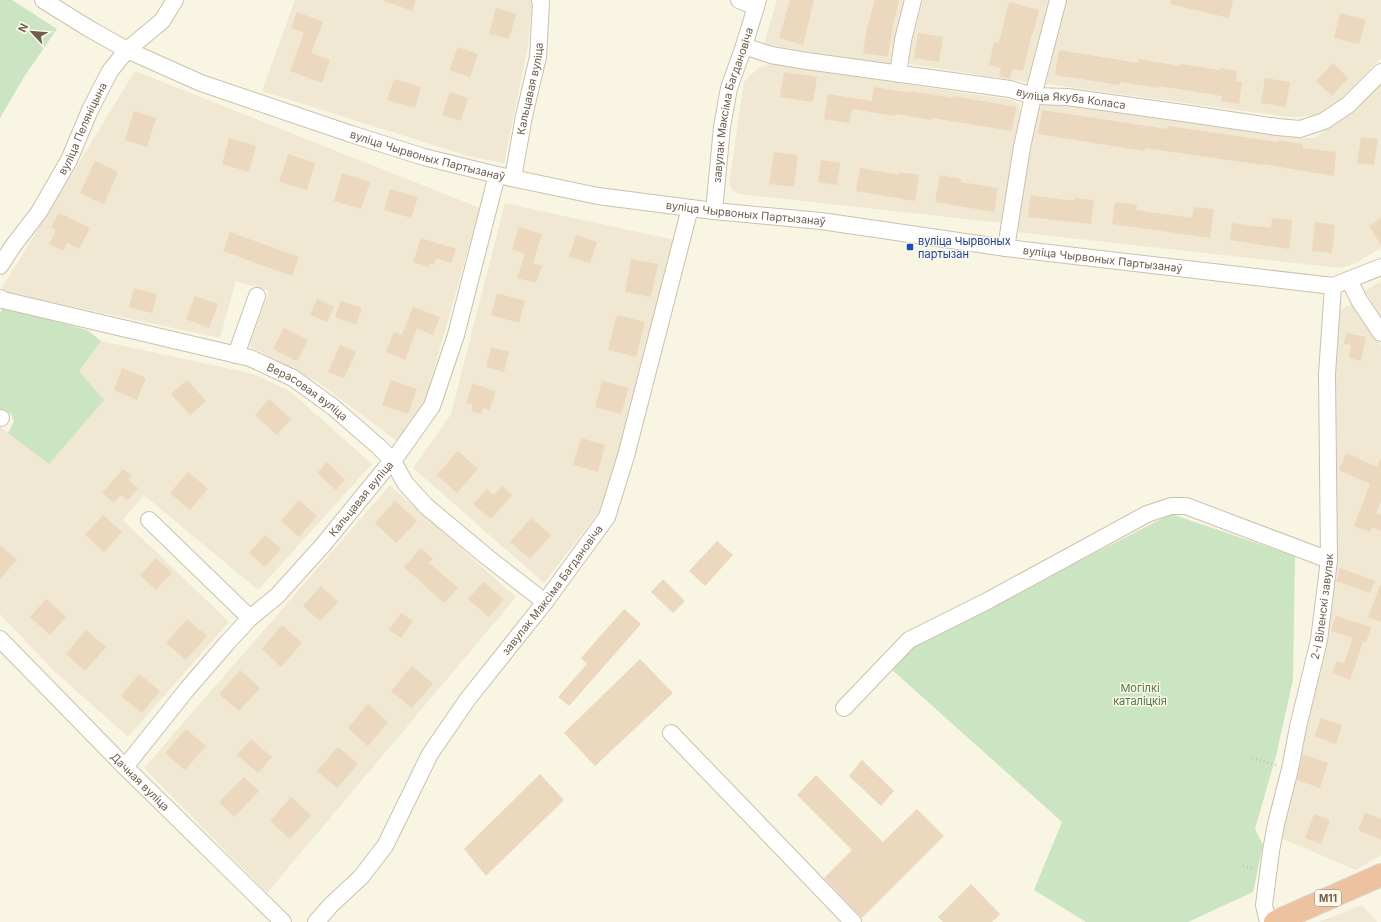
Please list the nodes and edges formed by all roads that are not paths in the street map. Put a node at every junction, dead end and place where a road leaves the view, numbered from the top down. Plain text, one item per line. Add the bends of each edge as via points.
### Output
1 (43, 0) edge
2 (175, 0) edge
3 (540, 0) edge
4 (739, 0) edge
5 (914, 0) edge
6 (1058, 0) edge
7 (757, 4) edge
8 (744, 46) junction
9 (127, 50) junction
10 (1381, 72) edge
11 (898, 74) junction
12 (1033, 96) junction
13 (497, 175) junction
14 (513, 178) junction
15 (690, 208) junction
16 (714, 211) junction
17 (1006, 248) junction
18 (0, 266) edge
19 (1381, 267) edge
20 (1349, 280) junction
21 (1333, 286) junction
22 (257, 296) dead end
23 (2, 299) edge
24 (1381, 334) edge
25 (236, 355) junction
26 (393, 461) junction
27 (149, 520) dead end
28 (1329, 560) junction
29 (544, 602) junction
30 (250, 618) junction
31 (0, 639) edge
32 (844, 708) dead end
33 (671, 733) dead end
34 (125, 767) junction
35 (1381, 874) edge
36 (283, 922) edge
37 (316, 922) edge
38 (853, 922) edge
39 (1268, 922) edge
40 (1275, 922) edge

1 - 9 street, вуліца Чырвоных Партызанаў
2 - 9 street, вуліца Пеляніцына via 162,21
3 - 14 street, Кальцавая вуліца via 538,57
4 - 7 street
5 - 11 street via 903,40
6 - 12 street
7 - 8 street, завулак Максіма Багдановіча
8 - 11 street, вуліца Якуба Коласа via 771,55
8 - 16 street, завулак Максіма Багдановіча via 729,88 722,127
9 - 13 street, вуліца Чырвоных Партызанаў via 201,83 351,134 424,157
9 - 18 street, вуліца Пеляніцына via 110,71 69,160 39,212
10 - 12 street, вуліца Якуба Коласа via 1348,105 1324,121 1300,129 1276,128 1067,97
11 - 12 street, вуліца Якуба Коласа via 1010,90
12 - 17 street
13 - 14 street, вуліца Чырвоных Партызанаў
13 - 26 street, Кальцавая вуліца via 456,336 432,406
14 - 15 street, вуліца Чырвоных Партызанаў via 598,196
15 - 16 street, вуліца Чырвоных Партызанаў
15 - 29 street, завулак Максіма Багдановіча via 626,456 607,516
16 - 17 street, вуліца Чырвоных Партызанаў via 821,221
17 - 21 street, вуліца Чырвоных Партызанаў
19 - 20 street, вуліца Чырвоных Партызанаў
20 - 21 street, вуліца Чырвоных Партызанаў
20 - 24 street
21 - 28 street, 2-і Віленскі завулак via 1326,374
22 - 25 street
23 - 25 street, Верасовая вуліца
25 - 26 street, Верасовая вуліца via 250,358 293,378 333,407
26 - 29 street, Верасовая вуліца via 405,483 426,506
26 - 30 street, Кальцавая вуліца via 308,562 277,596
27 - 30 street
28 - 32 street via 1186,506 1172,506 1147,514 989,600 909,640
28 - 39 street, 2-і Віленскі завулак via 1320,640 1271,851 1264,906
29 - 37 street, завулак Максіма Багдановіча via 467,700 430,754 386,846 361,877
30 - 34 street, Кальцавая вуліца via 188,688
31 - 34 street, Дачная вуліца
33 - 38 street
34 - 36 street, Дачная вуліца
35 - 40 highway, М11

